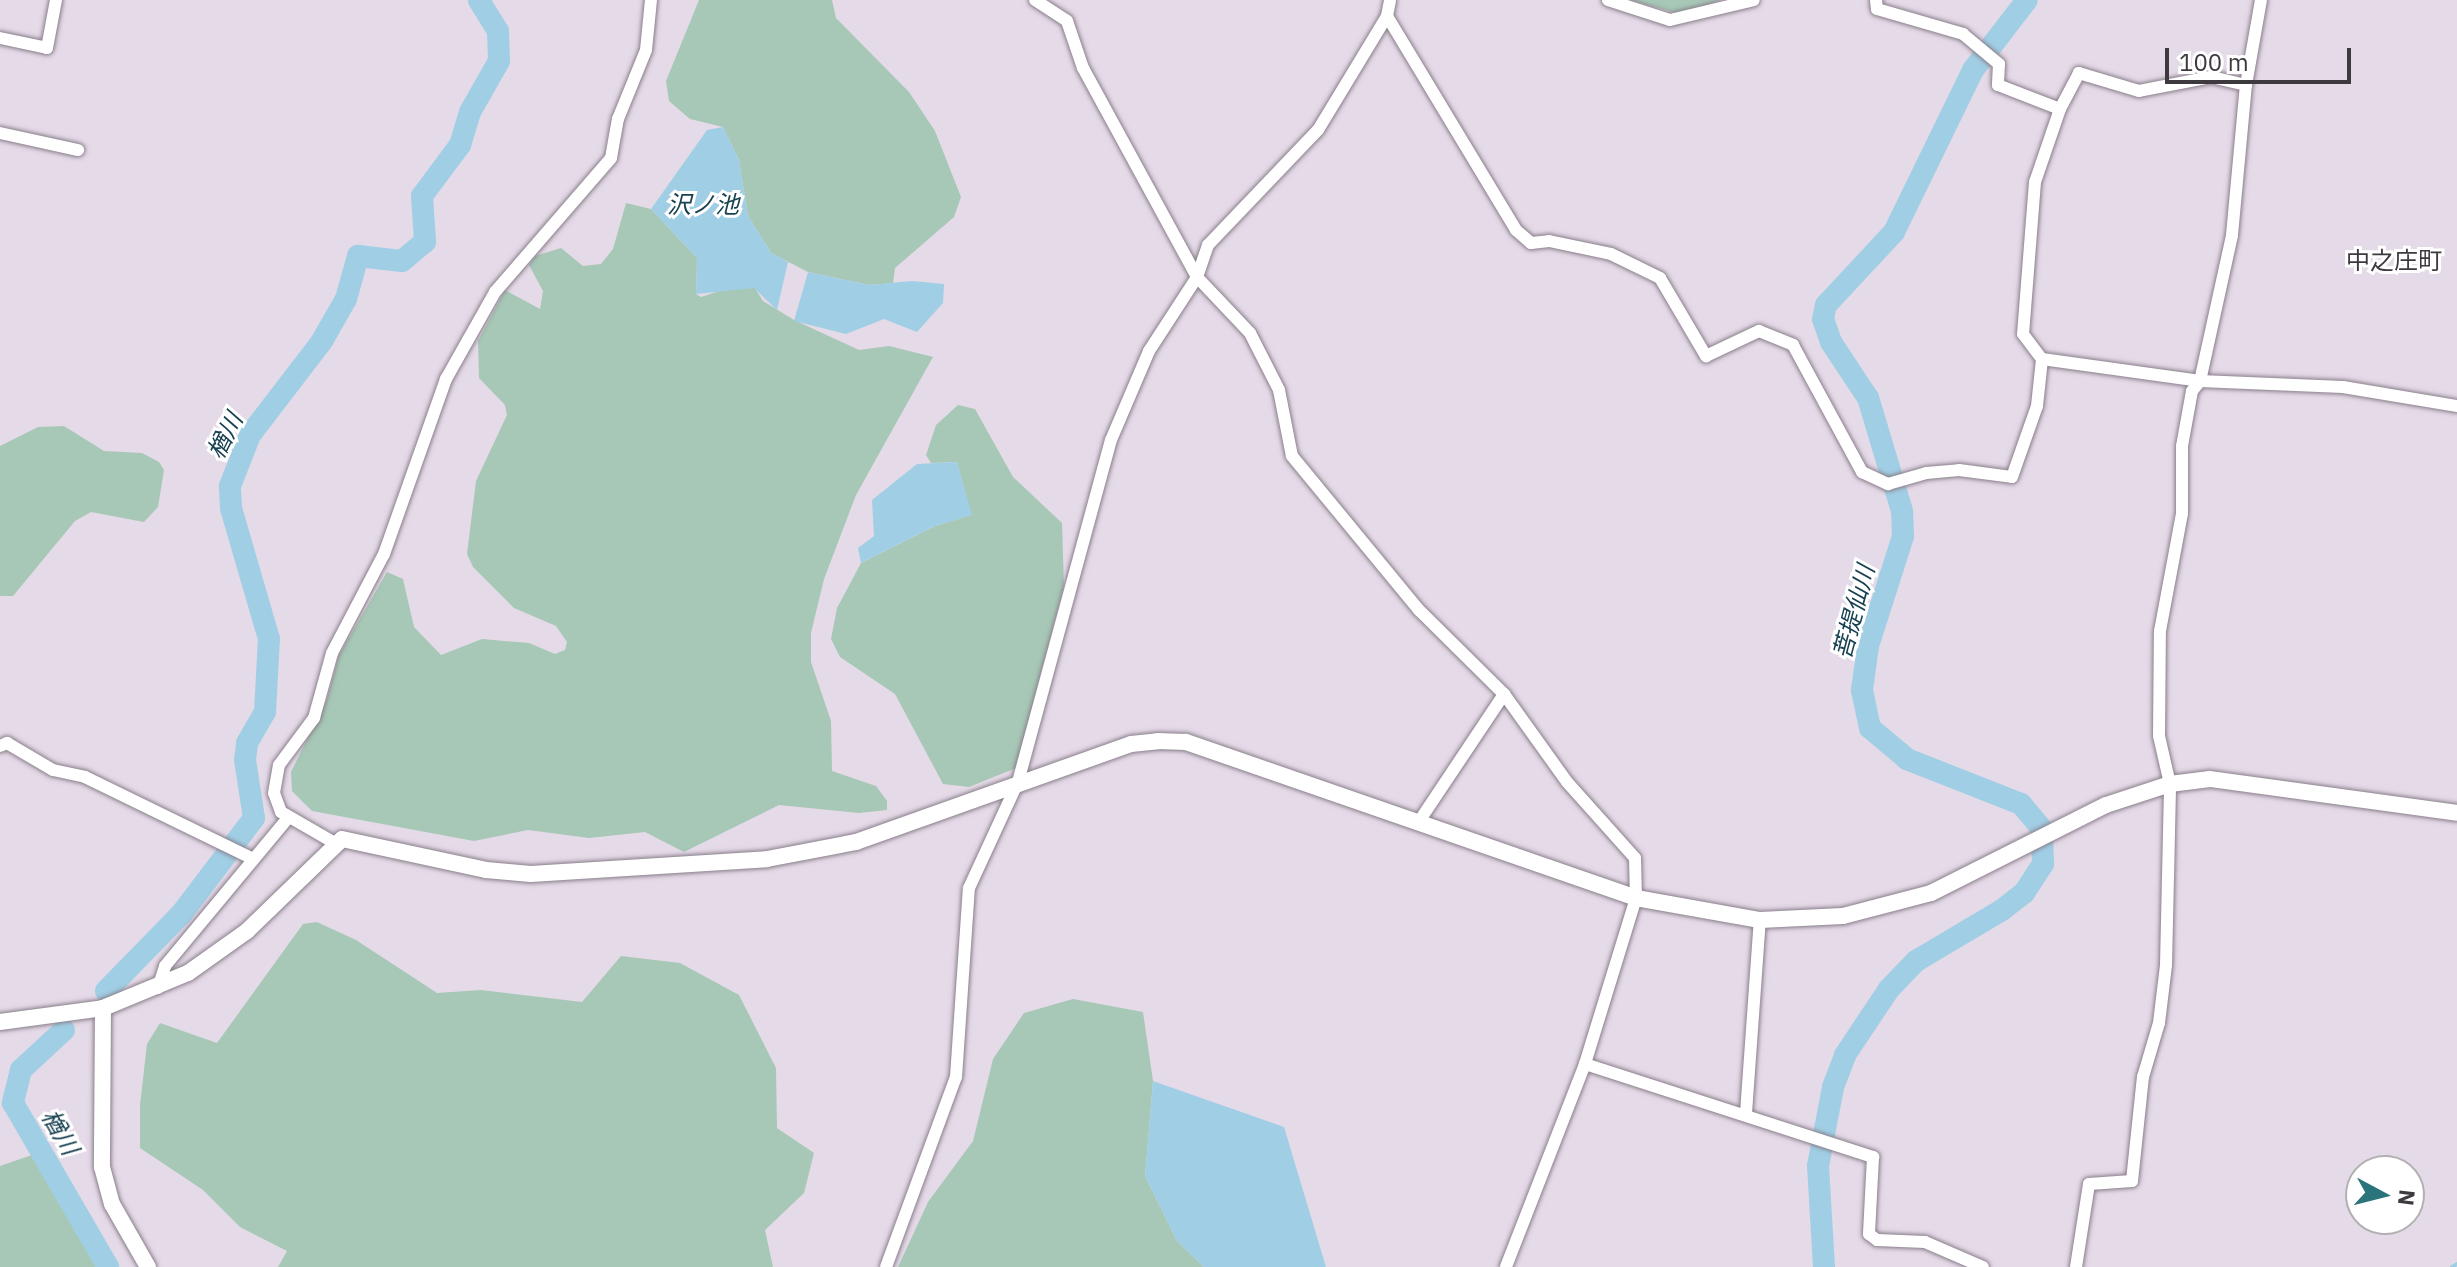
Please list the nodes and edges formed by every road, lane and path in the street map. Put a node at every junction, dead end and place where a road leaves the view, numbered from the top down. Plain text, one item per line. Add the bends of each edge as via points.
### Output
1 (56, 0) edge
2 (651, 0) edge
3 (1390, 0) edge
4 (1608, 0) edge
5 (1754, 0) edge
6 (1876, 0) edge
7 (2261, 0) edge
8 (1042, 2) edge
9 (1387, 16) junction
10 (0, 38) edge
11 (2246, 85) junction
12 (2060, 109) junction
13 (0, 133) edge
14 (78, 150) dead end
15 (1197, 277) junction
16 (2042, 359) junction
17 (2200, 381) junction
18 (2457, 406) edge
19 (1504, 694) junction
20 (0, 746) edge
21 (1018, 782) junction
22 (2170, 784) junction
23 (2457, 813) edge
24 (287, 819) junction
25 (1418, 823) junction
26 (333, 842) junction
27 (253, 859) junction
28 (1636, 898) junction
29 (1760, 920) junction
30 (158, 988) junction
31 (103, 1008) junction
32 (0, 1022) edge
33 (1585, 1064) junction
34 (1746, 1113) junction
35 (148, 1267) edge
36 (886, 1267) edge
37 (1506, 1267) edge
38 (1983, 1267) edge
39 (2076, 1267) edge

1 - 10 street via 47,48
2 - 24 street via 646,50 618,119 611,158 495,292 434,404 402,508 332,653 314,718 279,765 275,803
3 - 9 street
4 - 5 street via 1670,20
6 - 12 street via 1877,9 1963,34 1999,64 1998,85
7 - 11 street
8 - 15 street via 1067,21 1083,68
9 - 15 street via 1318,130 1208,245
9 - 16 street via 1516,230 1531,243 1549,241 1611,254 1660,278 1706,356 1759,331 1793,345 1862,472 1888,484 1959,470 2012,477 2037,406
11 - 12 street via 2211,77 2139,91 2079,73
11 - 17 street via 2232,235
12 - 16 street via 2035,182 2021,317 2023,334
13 - 14 street
15 - 19 street via 1250,333 1279,390 1292,456 1419,610
15 - 21 street via 1149,351 1111,440
16 - 17 street
17 - 18 street via 2343,387
17 - 22 street via 2192,391 2182,446 2182,513 2160,631 2159,736
19 - 25 street
19 - 28 street via 1567,782 1635,858
20 - 27 street via 7,743 53,770 85,777
21 - 25 street via 1131,744 1186,742
21 - 26 street via 856,842 767,859 531,874 486,870 360,841
21 - 36 street via 969,888 956,1077
22 - 23 street via 2210,779
22 - 29 street via 2106,805 1931,893 1843,916
22 - 39 street via 2166,965 2159,1023 2143,1077 2133,1176 2125,1185 2089,1184
24 - 26 street via 323,832
24 - 27 street
25 - 28 street
26 - 30 street via 247,931 201,966
27 - 30 street via 165,966
28 - 29 street
28 - 33 street
29 - 34 street
30 - 31 street
31 - 32 street
31 - 35 street via 102,1167 112,1204
33 - 34 street
33 - 37 street
34 - 38 street via 1873,1157 1866,1226 1877,1240 1925,1242

